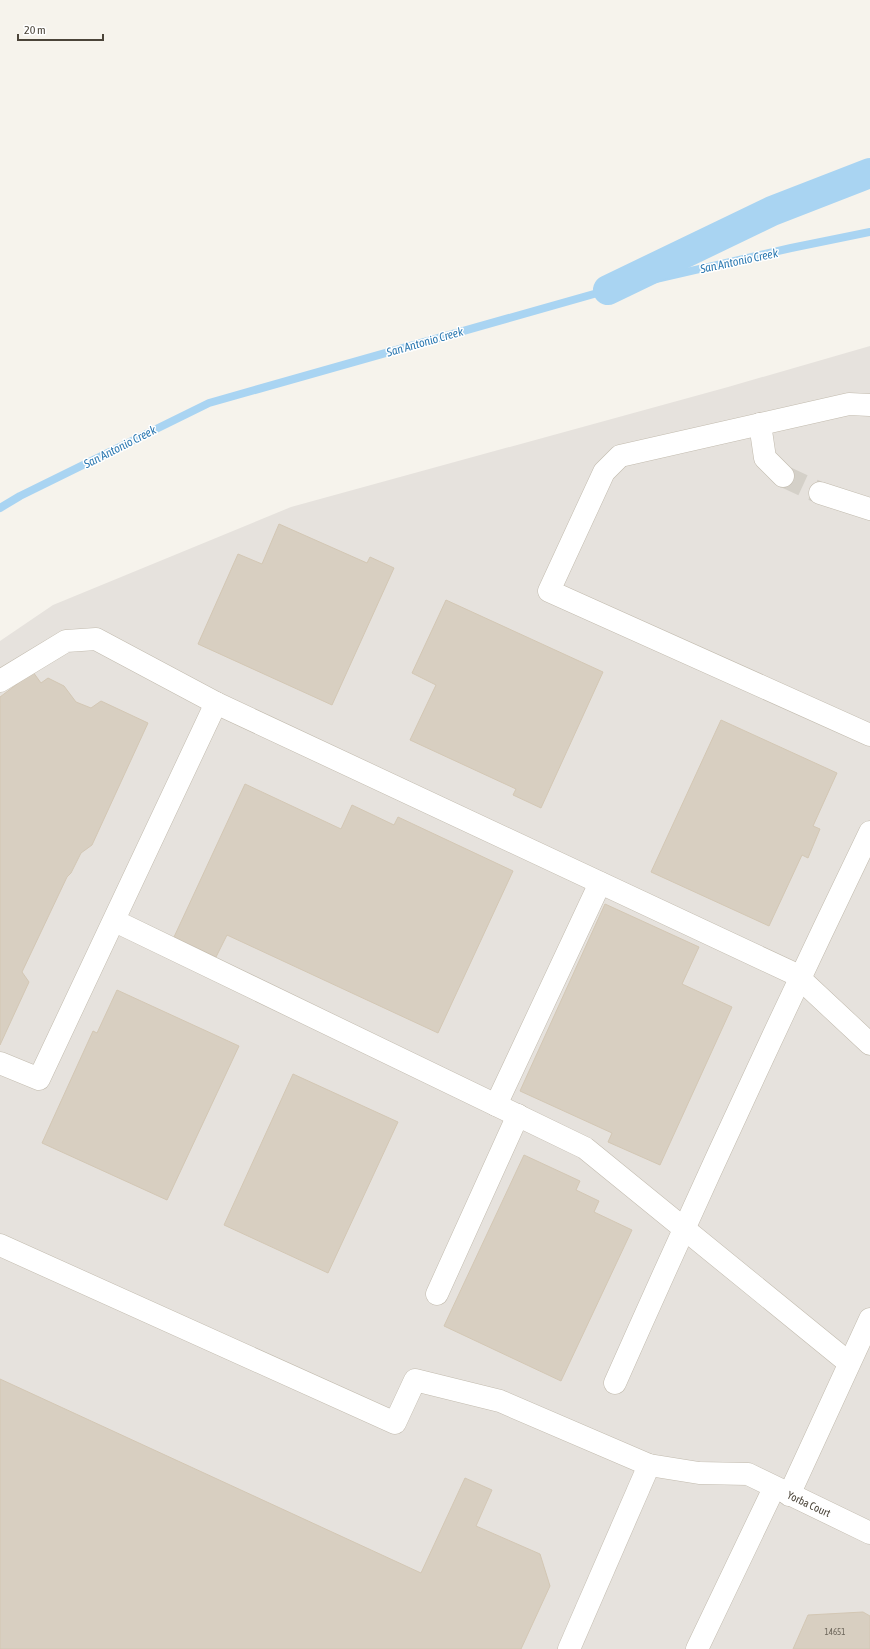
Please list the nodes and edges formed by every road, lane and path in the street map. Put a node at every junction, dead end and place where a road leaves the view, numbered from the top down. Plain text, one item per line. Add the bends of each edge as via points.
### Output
1 (870, 405) edge
2 (760, 424) junction
3 (783, 476) tunnel mouth
4 (820, 493) tunnel mouth
5 (870, 509) edge
6 (0, 681) edge
7 (216, 703) junction
8 (870, 735) edge
9 (870, 832) edge
10 (600, 883) junction
11 (115, 921) junction
12 (800, 979) junction
13 (870, 1044) edge
14 (0, 1063) edge
15 (496, 1105) junction
16 (518, 1115) junction
17 (684, 1228) junction
18 (0, 1245) edge
19 (437, 1294) dead end
20 (870, 1319) edge
21 (849, 1363) junction
22 (615, 1383) dead end
23 (650, 1465) junction
24 (781, 1491) junction
25 (870, 1533) edge
26 (569, 1649) edge
27 (697, 1649) edge

1 - 2 street via 849,404
2 - 3 street via 765,458
2 - 8 street via 620,456 604,472 549,591
4 - 5 street
6 - 7 street via 66,641 96,639
7 - 10 street
7 - 11 street
9 - 12 street
10 - 12 street via 795,974
10 - 15 street
11 - 14 street via 39,1079
11 - 15 street
12 - 13 street
12 - 17 street
15 - 16 street
16 - 17 street via 585,1148
16 - 19 street
17 - 21 street
17 - 22 street
18 - 23 street via 395,1423 415,1380 500,1401
20 - 21 street
21 - 24 street
23 - 24 street, Yorba Court via 699,1473 748,1474
23 - 26 street
24 - 25 street, Yorba Court
24 - 27 street

